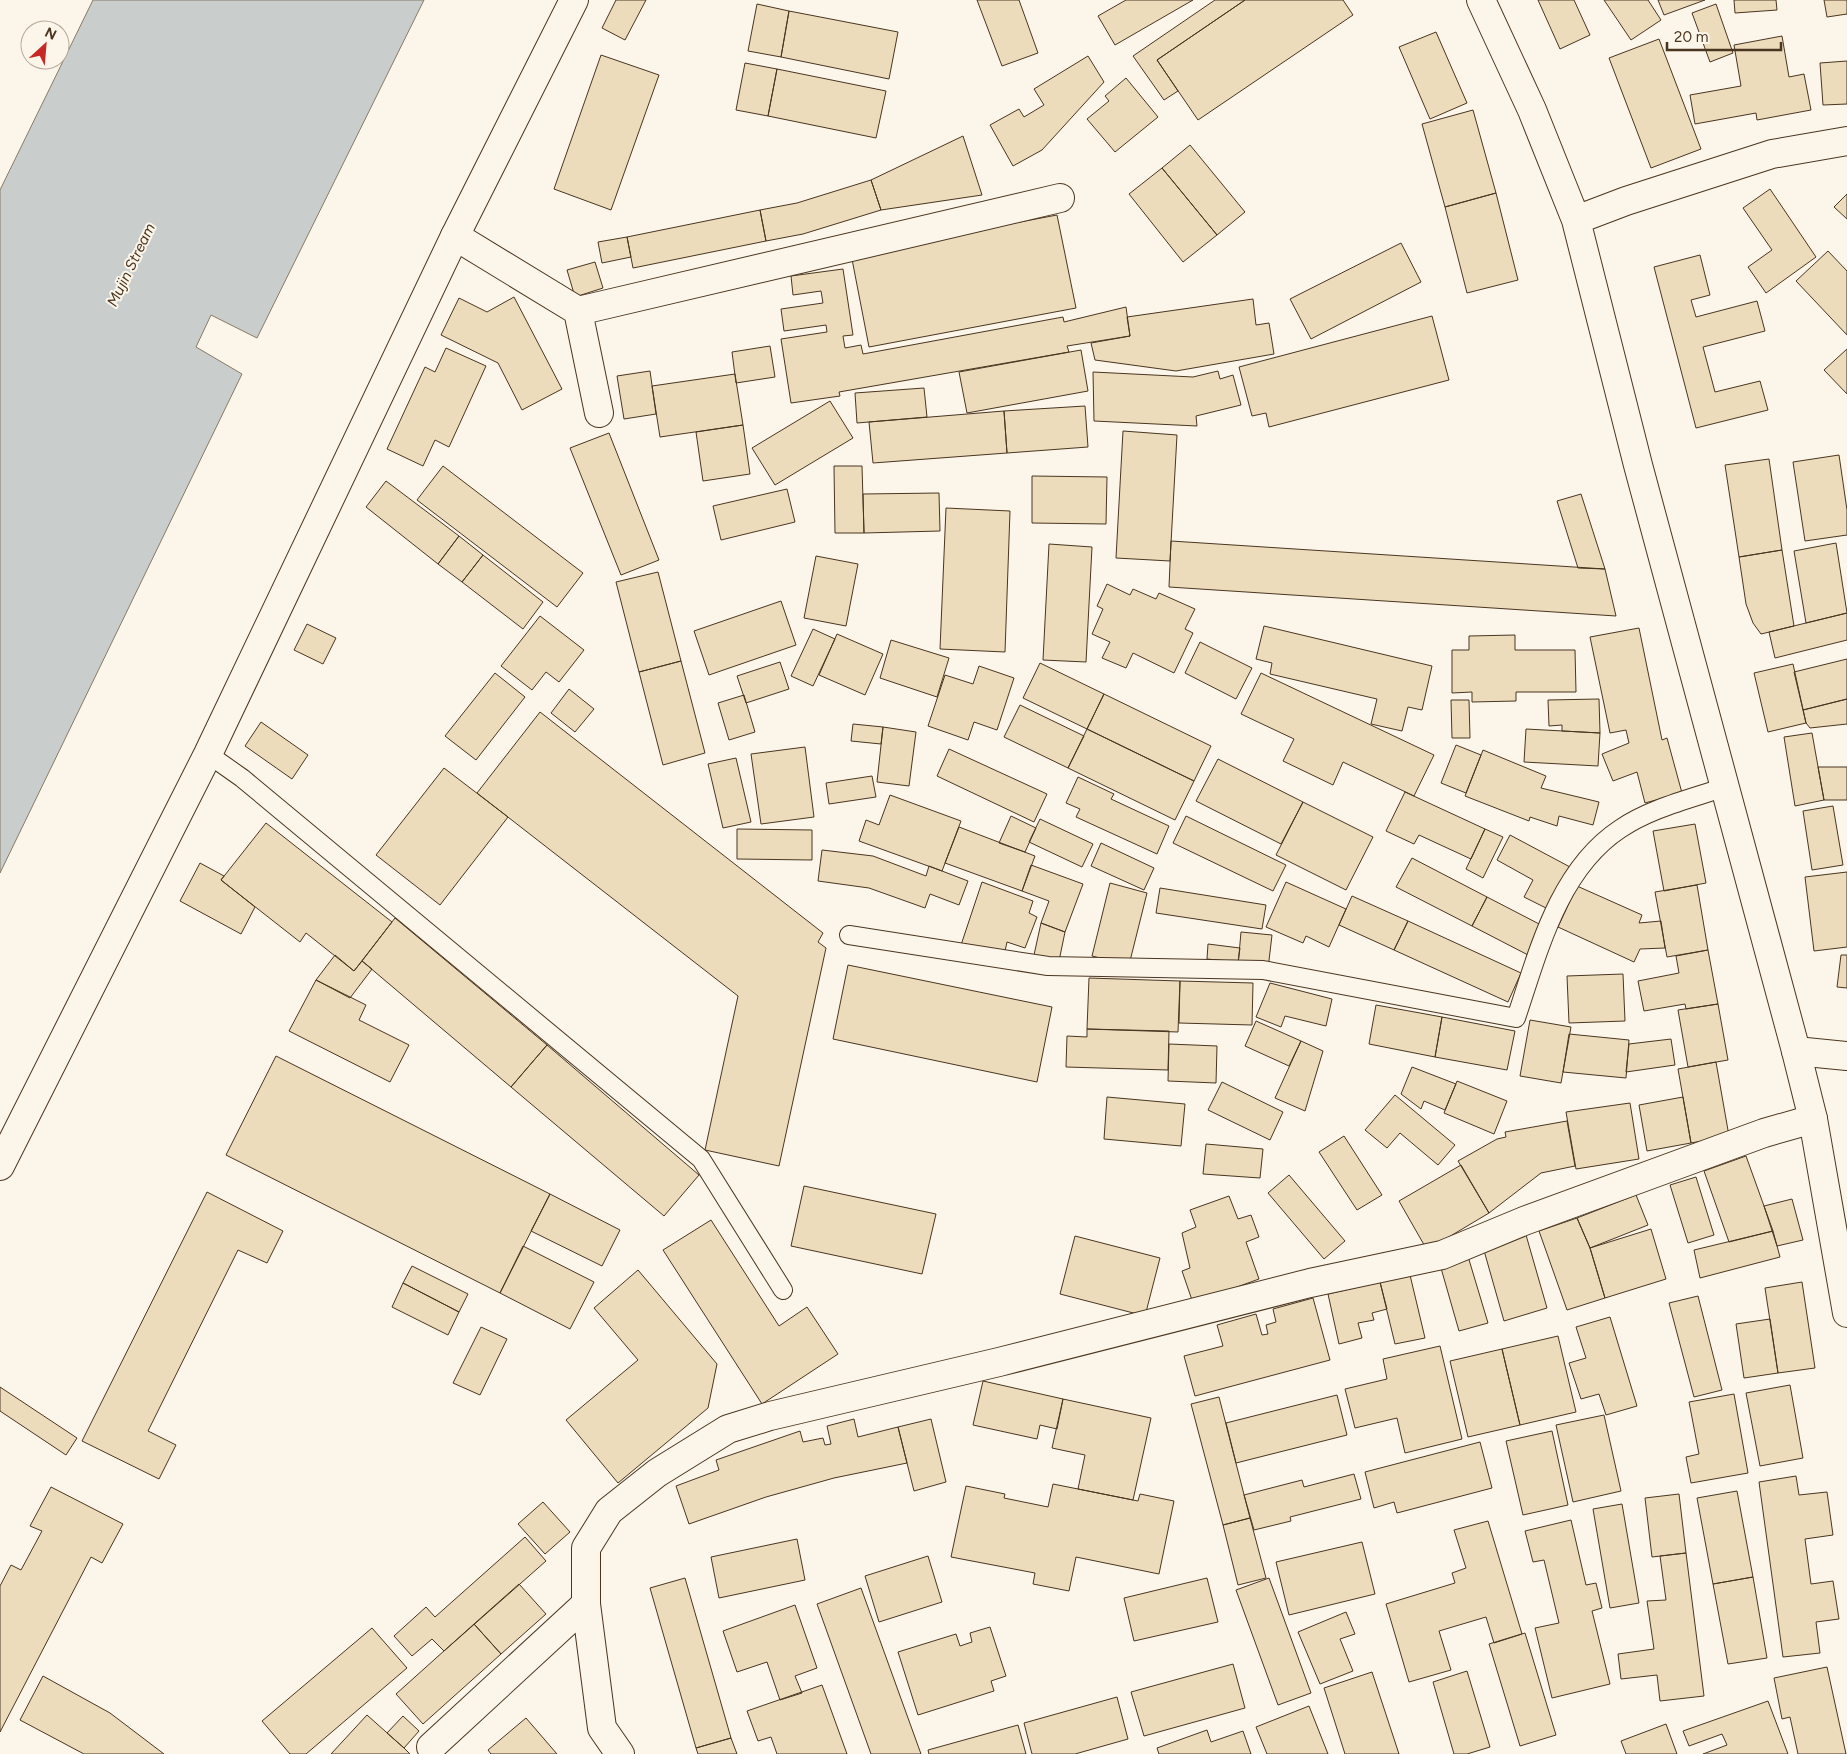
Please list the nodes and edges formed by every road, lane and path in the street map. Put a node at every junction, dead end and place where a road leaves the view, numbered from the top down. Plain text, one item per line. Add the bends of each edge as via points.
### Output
1 (574, 0) edge
2 (1481, 0) edge
3 (1847, 141) edge
4 (1060, 198) dead end
5 (1576, 220) junction
6 (455, 236) junction
7 (578, 311) junction
8 (599, 413) dead end
9 (208, 754) junction
10 (1725, 787) junction
11 (849, 935) dead end
12 (1796, 1051) junction
13 (1847, 1056) edge
14 (1813, 1119) junction
15 (0, 1166) edge
16 (783, 1290) dead end
17 (1847, 1313) edge
18 (586, 1604) junction
19 (431, 1748) dead end
20 (620, 1754) edge

1 - 6 street
2 - 5 street via 1532,110
3 - 5 street via 1772,154 1626,200
4 - 7 street
5 - 10 street
6 - 7 street
6 - 9 street
7 - 8 street
9 - 15 street
9 - 16 lane via 242,778 701,1159
10 - 11 lane via 1660,809 1620,829 1597,848 1571,880 1548,928 1516,1018 1263,970 1048,966
10 - 12 street
12 - 13 street
12 - 14 street
14 - 17 street
14 - 18 street via 1524,1221 1442,1254 1310,1283 728,1429 657,1473 609,1511 586,1548
18 - 19 street
18 - 20 street via 602,1728

